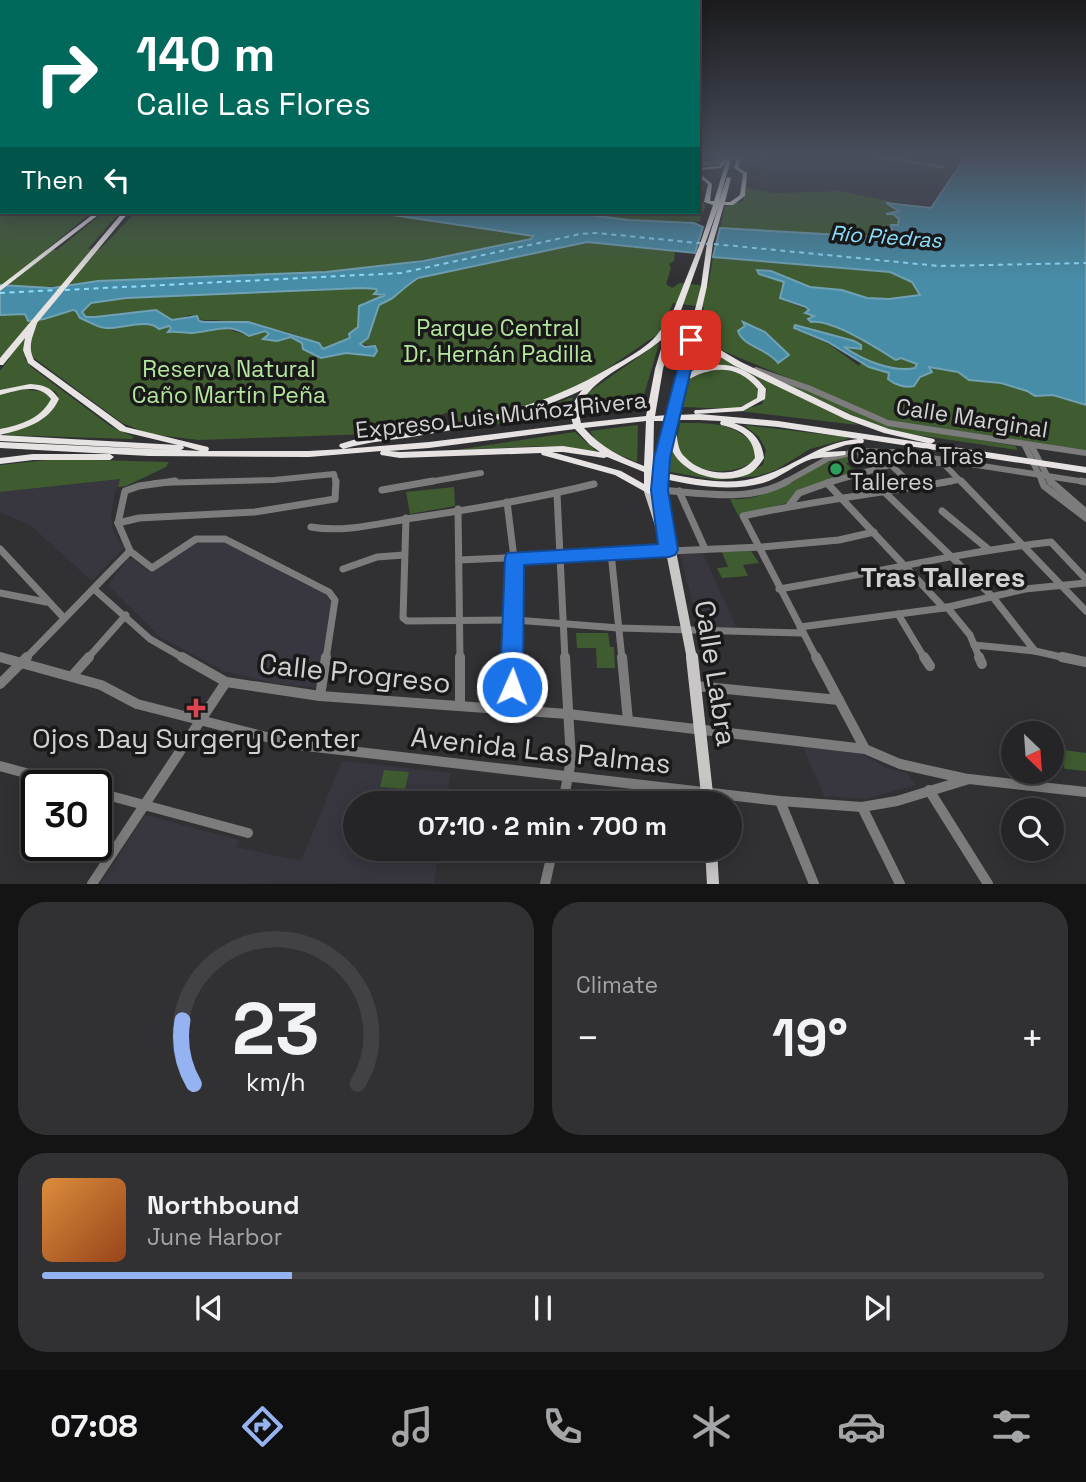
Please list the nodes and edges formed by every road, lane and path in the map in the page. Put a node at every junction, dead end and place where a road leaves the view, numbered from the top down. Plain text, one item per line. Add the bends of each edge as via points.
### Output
1 (706, 197) edge
2 (721, 197) edge
3 (721, 197) edge
4 (741, 197) edge
5 (96, 214) edge
6 (124, 214) edge
7 (0, 289) edge
8 (673, 316) junction
9 (696, 319) junction
10 (34, 321) junction
11 (0, 363) edge
12 (738, 364) junction
13 (594, 382) junction
14 (681, 382) junction
15 (23, 388) joint
16 (0, 393) edge
17 (698, 415) junction
18 (562, 425) junction
19 (670, 427) junction
20 (0, 432) edge
21 (0, 438) edge
22 (904, 443) junction
23 (938, 443) junction
24 (0, 445) edge
25 (1027, 445) junction
26 (343, 446) junction
27 (205, 449) junction
28 (530, 450) junction
29 (365, 451) junction
30 (842, 453) junction
31 (1086, 453) edge
32 (176, 454) junction
33 (1021, 457) junction
34 (619, 458) junction
35 (803, 458) junction
36 (0, 462) edge
37 (943, 463) junction
38 (973, 464) junction
39 (1086, 464) edge
40 (891, 465) junction
41 (1041, 467) junction
42 (1086, 470) edge
43 (481, 473) dead end
44 (864, 473) junction
45 (958, 480) junction
46 (1086, 482) edge
47 (827, 483) junction
48 (594, 484) dead end
49 (913, 486) junction
50 (382, 490) dead end
51 (654, 491) junction
52 (680, 491) junction
53 (883, 492) junction
54 (557, 494) junction
55 (843, 499) junction
56 (507, 502) junction
57 (789, 506) junction
58 (458, 509) junction
59 (942, 511) dead end
60 (1086, 512) edge
61 (1086, 517) edge
62 (406, 518) junction
63 (118, 523) junction
64 (312, 527) dead end
65 (874, 532) junction
66 (1019, 544) junction
67 (757, 547) junction
68 (0, 549) edge
69 (705, 549) junction
70 (988, 549) junction
71 (669, 550) junction
72 (130, 551) junction
73 (611, 553) junction
74 (404, 555) junction
75 (561, 555) junction
76 (950, 556) junction
77 (514, 558) junction
78 (458, 560) junction
79 (906, 567) junction
80 (343, 569) dead end
81 (1086, 581) edge
82 (1063, 585) junction
83 (779, 589) junction
84 (95, 590) junction
85 (0, 593) edge
86 (992, 596) junction
87 (47, 603) junction
88 (946, 607) junction
89 (1086, 611) edge
90 (898, 614) junction
91 (126, 615) junction
92 (63, 617) junction
93 (460, 619) junction
94 (515, 620) junction
95 (562, 625) junction
96 (619, 628) junction
97 (688, 630) junction
98 (802, 630) junction
99 (974, 645) junction
100 (1035, 651) junction
101 (0, 657) edge
102 (21, 662) junction
103 (1086, 662) edge
104 (982, 664) dead end
105 (930, 666) dead end
106 (72, 676) junction
107 (226, 682) junction
108 (0, 684) edge
109 (696, 686) junction
110 (320, 696) junction
111 (839, 700) junction
112 (460, 706) junction
113 (511, 709) junction
114 (568, 714) junction
115 (201, 720) junction
116 (628, 721) junction
117 (703, 730) junction
118 (865, 748) junction
119 (0, 766) edge
120 (21, 772) edge
121 (569, 776) junction
122 (969, 779) junction
123 (929, 790) junction
124 (566, 791) edge
125 (668, 791) edge
126 (708, 791) edge
127 (1086, 792) edge
128 (112, 796) edge
129 (742, 799) edge
130 (780, 801) junction
131 (144, 805) junction
132 (862, 807) junction
133 (248, 833) dead end
134 (551, 861) edge
135 (712, 861) edge
136 (546, 883) edge
137 (92, 884) edge
138 (551, 884) edge
139 (713, 884) edge
140 (814, 884) edge
141 (900, 884) edge
142 (988, 884) edge

1 - 4 highway via 710,203 726,205
2 - 8 highway
3 - 9 highway
5 - 7 highway
6 - 10 highway
8 - 13 highway via 651,346
8 - 51 highway via 651,397 647,440
9 - 12 highway via 702,342
9 - 14 highway
10 - 11 highway
10 - 27 highway via 25,348 41,369 123,429
12 - 23 highway via 867,425
12 - 25 street, Calle Marginal via 888,423
13 - 26 highway via 525,411
13 - 34 highway via 576,405 576,422 594,444
14 - 17 highway via 698,370 721,368 746,374 762,389 761,399 747,408
14 - 19 highway
15 - 16 highway
15 - 20 highway via 49,390 55,398 52,405 37,419
17 - 18 highway, Expreso Luis Muñoz Rivera
17 - 19 highway via 750,434 760,447 758,463 730,475 695,469 677,454
17 - 22 highway, Expreso Luis Muñoz Rivera
17 - 23 highway, Expreso Luis Muñoz Rivera via 769,419
18 - 26 highway, Expreso Luis Muñoz Rivera
18 - 29 highway, Expreso Luis Muñoz Rivera
19 - 51 highway
21 - 27 highway, Expreso Luis Muñoz Rivera
22 - 33 highway, Expreso Luis Muñoz Rivera
22 - 35 highway via 845,442
23 - 33 highway, Expreso Luis Muñoz Rivera
24 - 32 highway, Expreso Luis Muñoz Rivera
25 - 31 street, Calle Marginal
25 - 41 street
26 - 27 highway, Expreso Luis Muñoz Rivera
28 - 29 highway via 400,455
28 - 34 highway via 576,449
28 - 51 highway via 618,472
29 - 32 highway, Expreso Luis Muñoz Rivera
30 - 35 highway
30 - 38 street via 879,450
30 - 52 street via 761,493
32 - 36 highway
33 - 41 highway, Expreso Luis Muñoz Rivera
34 - 35 highway via 671,477 738,485 776,474
37 - 38 street
37 - 40 street
37 - 45 street
38 - 41 street
39 - 41 highway, Expreso Luis Muñoz Rivera
40 - 44 street
40 - 49 street
41 - 42 highway, Expreso Luis Muñoz Rivera
41 - 46 street
41 - 60 street via 1060,494
41 - 61 street via 1051,493
43 - 50 street
44 - 47 street
44 - 53 street
45 - 49 street
45 - 66 street
47 - 55 street
47 - 57 street via 799,493
48 - 54 street
49 - 53 street
51 - 52 street
51 - 71 main road, Calle Labra
52 - 69 street
53 - 55 street
53 - 76 street
54 - 56 street
54 - 75 street
55 - 57 street
55 - 65 street
56 - 58 street
56 - 77 street
57 - 67 street via 743,516
58 - 62 street
58 - 78 street
59 - 70 street
62 - 64 street
62 - 74 street
63 - 63 street via 125,491 135,486 334,474 335,499 255,512
63 - 72 street
65 - 67 street
65 - 79 street
66 - 70 street
66 - 81 street via 1051,542
66 - 82 street
67 - 69 street
67 - 83 street
68 - 87 street
69 - 71 street
70 - 76 street
71 - 73 street
71 - 97 main road, Calle Labra
72 - 84 street
72 - 110 street via 149,568 196,539 225,539 329,592 335,600
73 - 75 street
73 - 96 street
74 - 80 street via 377,557
74 - 93 street via 404,620
75 - 77 street
75 - 95 street
76 - 79 street
76 - 86 street
77 - 78 street
77 - 94 street
78 - 93 street
79 - 83 street
79 - 88 street
81 - 82 street
82 - 86 street
82 - 89 street
83 - 98 street
84 - 91 street, Calle Progreso
84 - 92 street
85 - 87 street
86 - 88 street
86 - 100 street
87 - 92 street
88 - 90 street
88 - 99 street
90 - 98 street
90 - 105 street
91 - 106 street
91 - 107 street, Calle Progreso via 150,639
92 - 102 street
93 - 94 street
93 - 112 street
94 - 95 street
94 - 113 street
95 - 96 street
95 - 114 street
96 - 97 street
96 - 116 street
97 - 98 street
97 - 109 main road, Calle Labra
98 - 111 street
99 - 100 street
99 - 104 street
100 - 103 street
101 - 102 street, Avenida Las Palmas
102 - 106 street, Avenida Las Palmas
102 - 108 street
106 - 115 street, Avenida Las Palmas via 102,685 137,704
107 - 110 street, Calle Progreso
107 - 115 street
109 - 111 street
109 - 117 main road, Calle Labra
110 - 112 street, Calle Progreso
111 - 118 street
112 - 113 street, Calle Progreso
113 - 114 street, Calle Progreso
114 - 116 street, Calle Progreso
114 - 121 street
115 - 121 street, Avenida Las Palmas via 298,746
115 - 131 street
116 - 117 street, Calle Progreso
117 - 118 street, Calle Progreso
117 - 126 main road, Calle Labra
118 - 122 street, Calle Progreso via 900,764
119 - 120 street
121 - 124 street
121 - 125 street, Avenida Las Palmas
122 - 123 street, Avenida Las Palmas
122 - 127 street, Avenida Las Palmas
123 - 132 street, Avenida Las Palmas
123 - 142 street
128 - 131 street
129 - 130 street, Avenida Las Palmas
130 - 132 street, Avenida Las Palmas
130 - 140 street
131 - 133 street
131 - 137 street
132 - 141 street
134 - 136 street
135 - 139 main road
136 - 138 street

